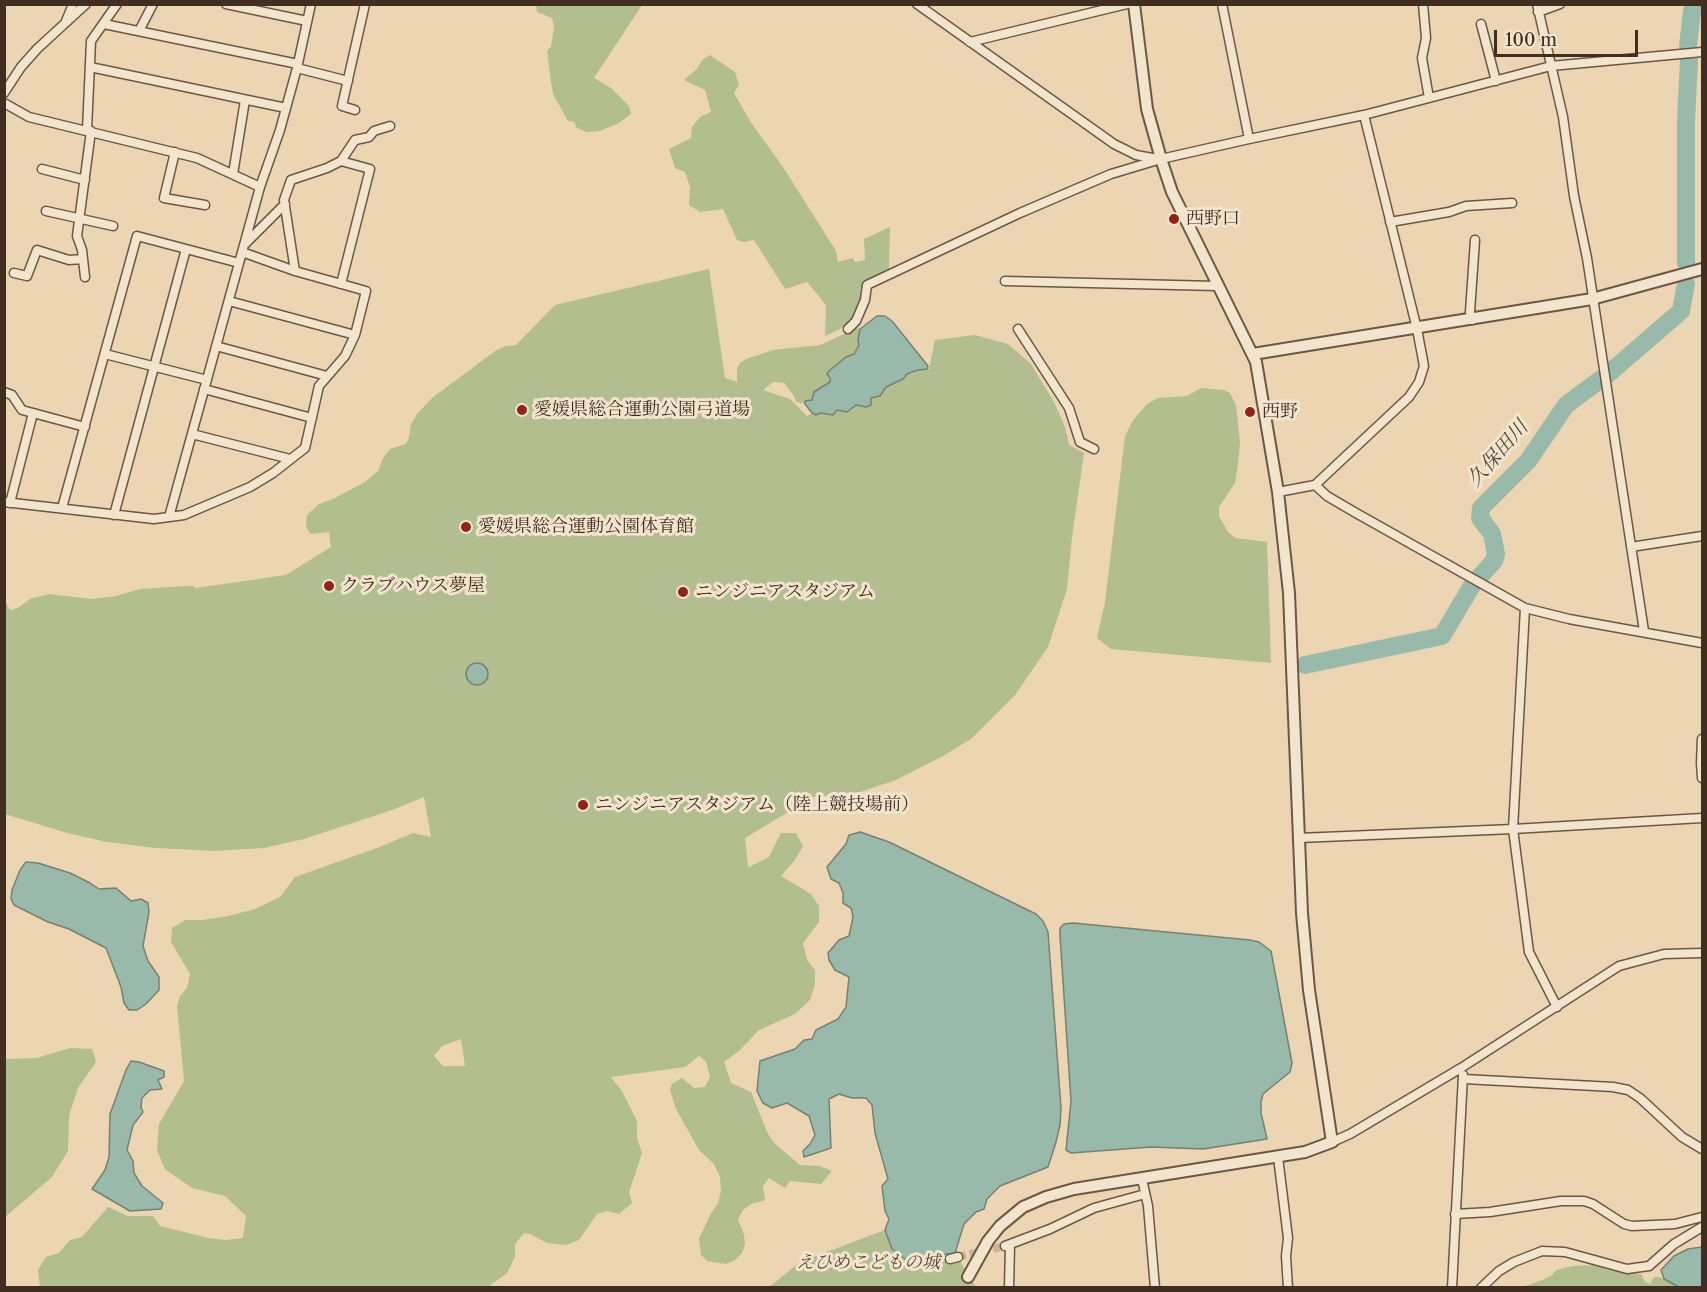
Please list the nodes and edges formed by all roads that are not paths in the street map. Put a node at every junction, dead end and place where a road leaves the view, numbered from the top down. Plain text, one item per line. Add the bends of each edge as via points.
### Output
1 (73, 4) edge
2 (86, 4) edge
3 (117, 4) edge
4 (153, 4) edge
5 (226, 4) edge
6 (311, 4) edge
7 (365, 4) edge
8 (917, 4) edge
9 (1127, 4) edge
10 (1134, 4) edge
11 (1222, 4) edge
12 (1423, 4) edge
13 (1560, 4) edge
14 (250, 7) edge
15 (1538, 8) edge
16 (307, 21) junction
17 (64, 24) junction
18 (104, 24) junction
19 (1481, 24) dead end
20 (139, 31) junction
21 (970, 42) junction
22 (1702, 52) edge
23 (297, 66) junction
24 (1551, 66) junction
25 (90, 67) junction
26 (348, 81) junction
27 (1496, 81) junction
28 (4, 93) edge
29 (1430, 98) junction
30 (245, 100) junction
31 (4, 103) edge
32 (286, 108) junction
33 (355, 110) dead end
34 (1364, 115) junction
35 (390, 126) dead end
36 (89, 130) junction
37 (1249, 139) junction
38 (175, 152) junction
39 (1161, 159) junction
40 (341, 161) junction
41 (42, 169) dead end
42 (233, 174) junction
43 (86, 180) junction
44 (260, 187) junction
45 (1512, 203) dead end
46 (285, 204) junction
47 (205, 205) dead end
48 (46, 211) dead end
49 (79, 219) junction
50 (1390, 222) junction
51 (113, 226) dead end
52 (1475, 240) dead end
53 (186, 249) junction
54 (243, 249) junction
55 (83, 259) junction
56 (239, 263) junction
57 (1702, 269) edge
58 (296, 271) junction
59 (14, 273) dead end
60 (85, 277) dead end
61 (1005, 281) dead end
62 (341, 284) junction
63 (1218, 286) junction
64 (1592, 300) junction
65 (229, 301) junction
66 (1472, 320) junction
67 (848, 329) dead end
68 (1018, 329) dead end
69 (1417, 329) junction
70 (355, 335) junction
71 (216, 345) junction
72 (105, 354) junction
73 (1254, 358) junction
74 (154, 367) junction
75 (327, 376) junction
76 (206, 385) junction
77 (4, 392) edge
78 (33, 414) junction
79 (312, 418) junction
80 (85, 427) junction
81 (192, 434) junction
82 (1094, 449) dead end
83 (290, 459) junction
84 (1315, 485) junction
85 (1278, 492) junction
86 (7, 502) edge
87 (62, 508) junction
88 (114, 514) junction
89 (169, 517) junction
90 (1702, 536) edge
91 (1631, 547) junction
92 (1525, 608) junction
93 (1644, 631) junction
94 (1702, 643) edge
95 (1702, 739) edge
96 (1702, 778) edge
97 (1702, 818) edge
98 (1513, 830) junction
99 (1299, 838) junction
100 (1702, 953) edge
101 (1557, 1007) junction
102 (1461, 1068) junction
103 (1464, 1080) junction
104 (1332, 1142) junction
105 (1702, 1149) edge
106 (1278, 1157) junction
107 (1142, 1179) junction
108 (1145, 1194) junction
109 (1455, 1214) junction
110 (1702, 1217) edge
111 (1702, 1227) edge
112 (968, 1277) dead end
113 (1009, 1287) edge
114 (1155, 1287) edge
115 (1288, 1287) edge
116 (1452, 1287) edge
117 (1481, 1287) edge

1 - 17 street
2 - 17 street
3 - 18 street
4 - 20 street
5 - 14 street
6 - 16 street
7 - 26 street
8 - 21 street
9 - 21 street
10 - 39 street via 1147,109
11 - 37 street
12 - 29 street via 1426,38 1422,58
13 - 15 street
14 - 16 street
15 - 24 street
16 - 23 street
17 - 28 street via 37,49
18 - 20 street
18 - 25 street via 91,41
19 - 27 street
20 - 23 street
21 - 39 street via 1114,144
22 - 24 street
23 - 26 street
23 - 32 street
24 - 27 street
24 - 64 street via 1563,117
25 - 30 street
25 - 36 street
26 - 33 street via 342,106
27 - 29 street
29 - 34 street
30 - 32 street
30 - 42 street
31 - 36 street via 28,117
32 - 44 street
34 - 37 street
34 - 50 street
35 - 40 street via 355,140
36 - 38 street
36 - 43 street
37 - 39 street
38 - 42 street
38 - 47 street via 164,198
39 - 63 street via 1172,192
39 - 67 street via 1101,178 867,285 856,321
40 - 46 street via 291,180
40 - 62 street via 370,169
41 - 43 street
42 - 44 street
43 - 49 street
44 - 54 street
45 - 50 street via 1466,206
46 - 54 street
46 - 58 street
48 - 49 street
49 - 51 street
49 - 55 street via 77,236
50 - 69 street
52 - 66 street
53 - 56 street
53 - 72 street via 137,236
53 - 74 street
54 - 56 street
54 - 58 street
55 - 59 street via 69,260 37,250 27,276
55 - 60 street
56 - 65 street
57 - 64 street
58 - 62 street
61 - 63 street
62 - 70 street via 366,291
63 - 73 street
64 - 66 street
64 - 91 street
65 - 70 street
65 - 71 street
66 - 69 street
68 - 82 street via 1069,408 1080,442
69 - 73 street
69 - 84 street via 1424,366 1419,382 1409,397
70 - 75 street via 345,356
71 - 75 street
71 - 76 street
72 - 74 street
72 - 80 street
73 - 85 street
74 - 76 street
74 - 88 street
75 - 79 street via 319,386
76 - 79 street
76 - 81 street
77 - 78 street via 12,394 22,410
78 - 80 street
78 - 86 street
79 - 83 street via 306,448
80 - 87 street
81 - 83 street
81 - 89 street
83 - 89 street via 250,487 184,515
84 - 85 street
84 - 92 street via 1327,496
85 - 99 street via 1289,593
86 - 87 street
87 - 88 street
88 - 89 street
90 - 91 street
91 - 93 street
92 - 93 street
92 - 98 street
93 - 94 street
95 - 96 street
97 - 98 street
98 - 99 street
98 - 101 street via 1529,952
99 - 104 street via 1309,990
100 - 101 street via 1664,954 1619,966
101 - 102 street
102 - 103 street
102 - 104 street
103 - 105 street via 1628,1090 1682,1137
103 - 109 street
104 - 106 street
106 - 107 street
106 - 115 street via 1288,1238
107 - 108 street
107 - 112 street via 1074,1189 1023,1207 1000,1226
108 - 113 street via 1094,1208 1007,1245
108 - 114 street
109 - 110 street via 1584,1201 1632,1226 1675,1224
109 - 116 street
111 - 117 street via 1649,1266 1627,1269 1565,1252 1542,1251 1514,1262

